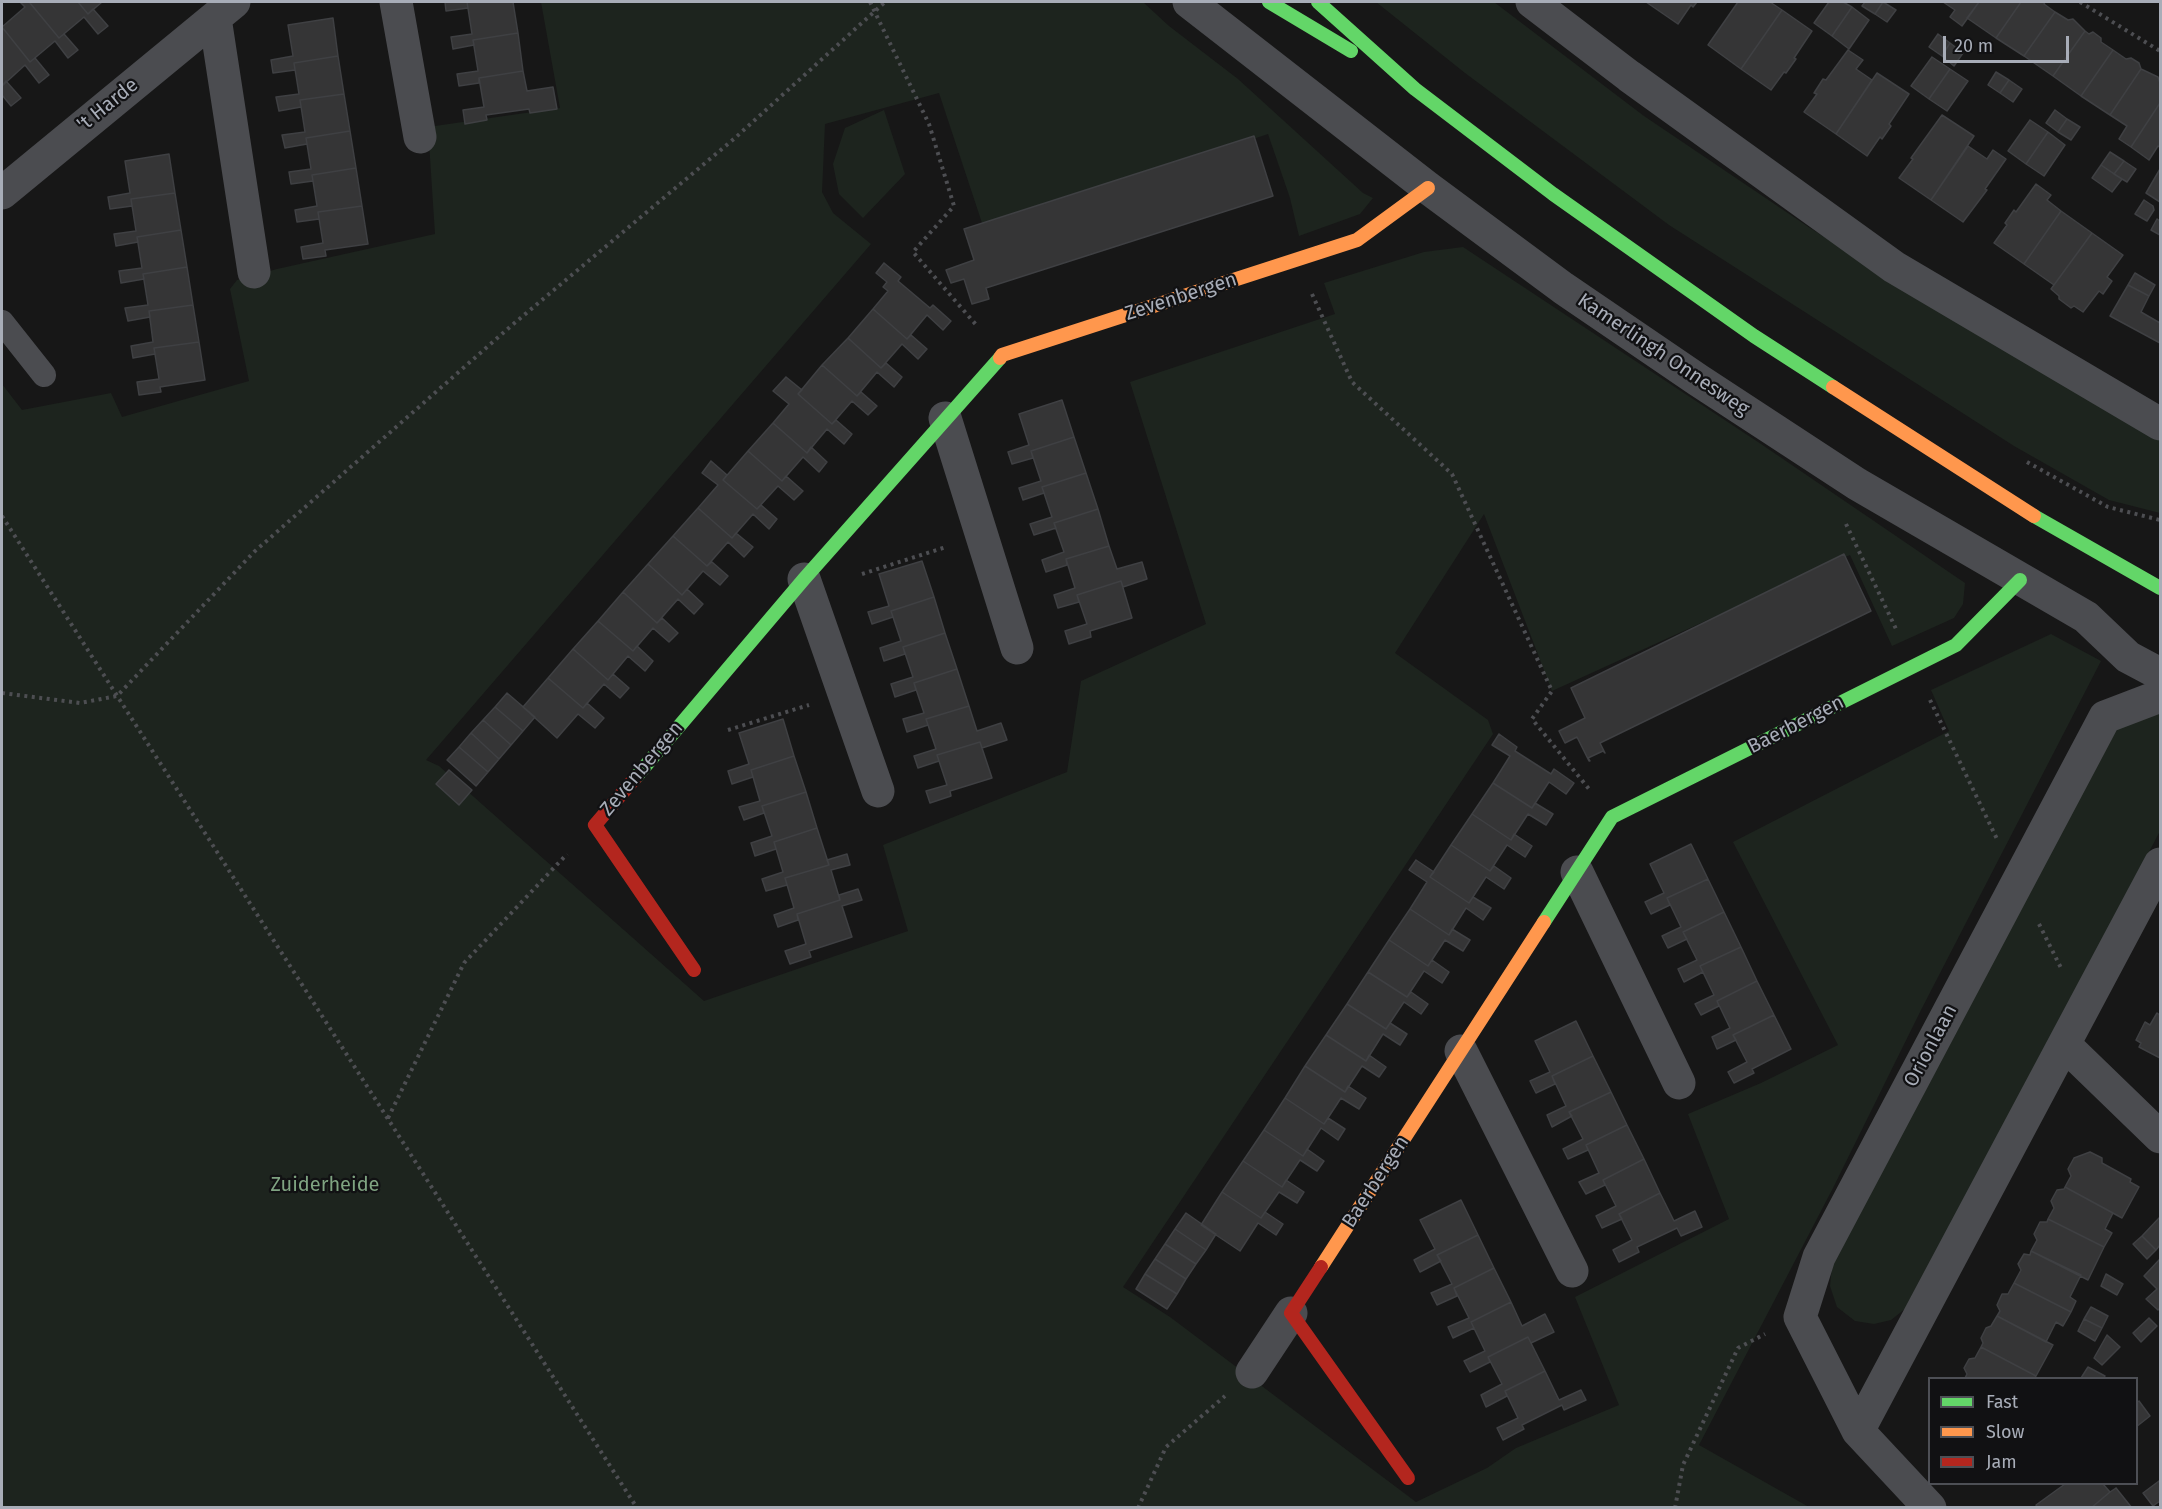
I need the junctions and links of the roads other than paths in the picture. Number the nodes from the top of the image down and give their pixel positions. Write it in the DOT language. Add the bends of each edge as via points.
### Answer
graph roads {
  1 [pos="396,2"];
  2 [pos="1189,2"];
  3 [pos="1269,2"];
  4 [pos="1318,2"];
  5 [pos="1532,2"];
  6 [pos="225,10"];
  7 [pos="1415,89"];
  8 [pos="420,137"];
  9 [pos="1428,188"];
  10 [pos="2,193"];
  11 [pos="254,272"];
  12 [pos="2,322"];
  13 [pos="44,375"];
  14 [pos="945,418"];
  15 [pos="2160,424"];
  16 [pos="2020,580"];
  17 [pos="806,585"];
  18 [pos="2160,588"];
  19 [pos="1017,648"];
  20 [pos="2160,674"];
  21 [pos="2160,696"];
  22 [pos="878,791"];
  23 [pos="2160,864"];
  24 [pos="1577,872"];
  25 [pos="694,970"];
  26 [pos="2065,1045"];
  27 [pos="1461,1051"];
  28 [pos="1679,1083"];
  29 [pos="2160,1137"];
  30 [pos="1572,1271"];
  31 [pos="1291,1313"];
  32 [pos="1252,1372"];
  33 [pos="1858,1431"];
  34 [pos="1408,1478"];
  35 [pos="1924,1505"];
  1 -- 8 [label="street"];
  2 -- 9 [label="street, Kamerlingh Onnesweg"];
  3 -- 7 [label="street"];
  4 -- 7 [label="street"];
  5 -- 15 [label="street" via="1894,267"];
  6 -- 10 [label="street, 't Harde"];
  6 -- 11 [label="street, 't Harde"];
  7 -- 18 [label="street" via="1553,195 1754,336 2044,522"];
  9 -- 14 [label="street, Zevenbergen" via="1357,240 1002,355"];
  9 -- 16 [label="street, Kamerlingh Onnesweg" via="1563,288 1698,380 1857,484"];
  12 -- 13 [label="lane"];
  14 -- 17 [label="street, Zevenbergen"];
  14 -- 19 [label="street"];
  16 -- 20 [label="street, Kamerlingh Onnesweg" via="2086,617 2128,657"];
  16 -- 24 [label="street, Baerbergen" via="1956,645 1612,817"];
  17 -- 22 [label="street"];
  17 -- 25 [label="street, Zevenbergen" via="595,825"];
  21 -- 33 [label="street, Orionlaan" via="2106,717 1819,1257 1800,1317"];
  23 -- 26 [label="street"];
  24 -- 27 [label="street, Baerbergen"];
  24 -- 28 [label="street"];
  26 -- 29 [label="street"];
  26 -- 33 [label="street"];
  27 -- 30 [label="street"];
  27 -- 31 [label="street, Baerbergen"];
  31 -- 32 [label="street, Baerbergen"];
  31 -- 34 [label="street"];
  33 -- 35 [label="street"];
}
